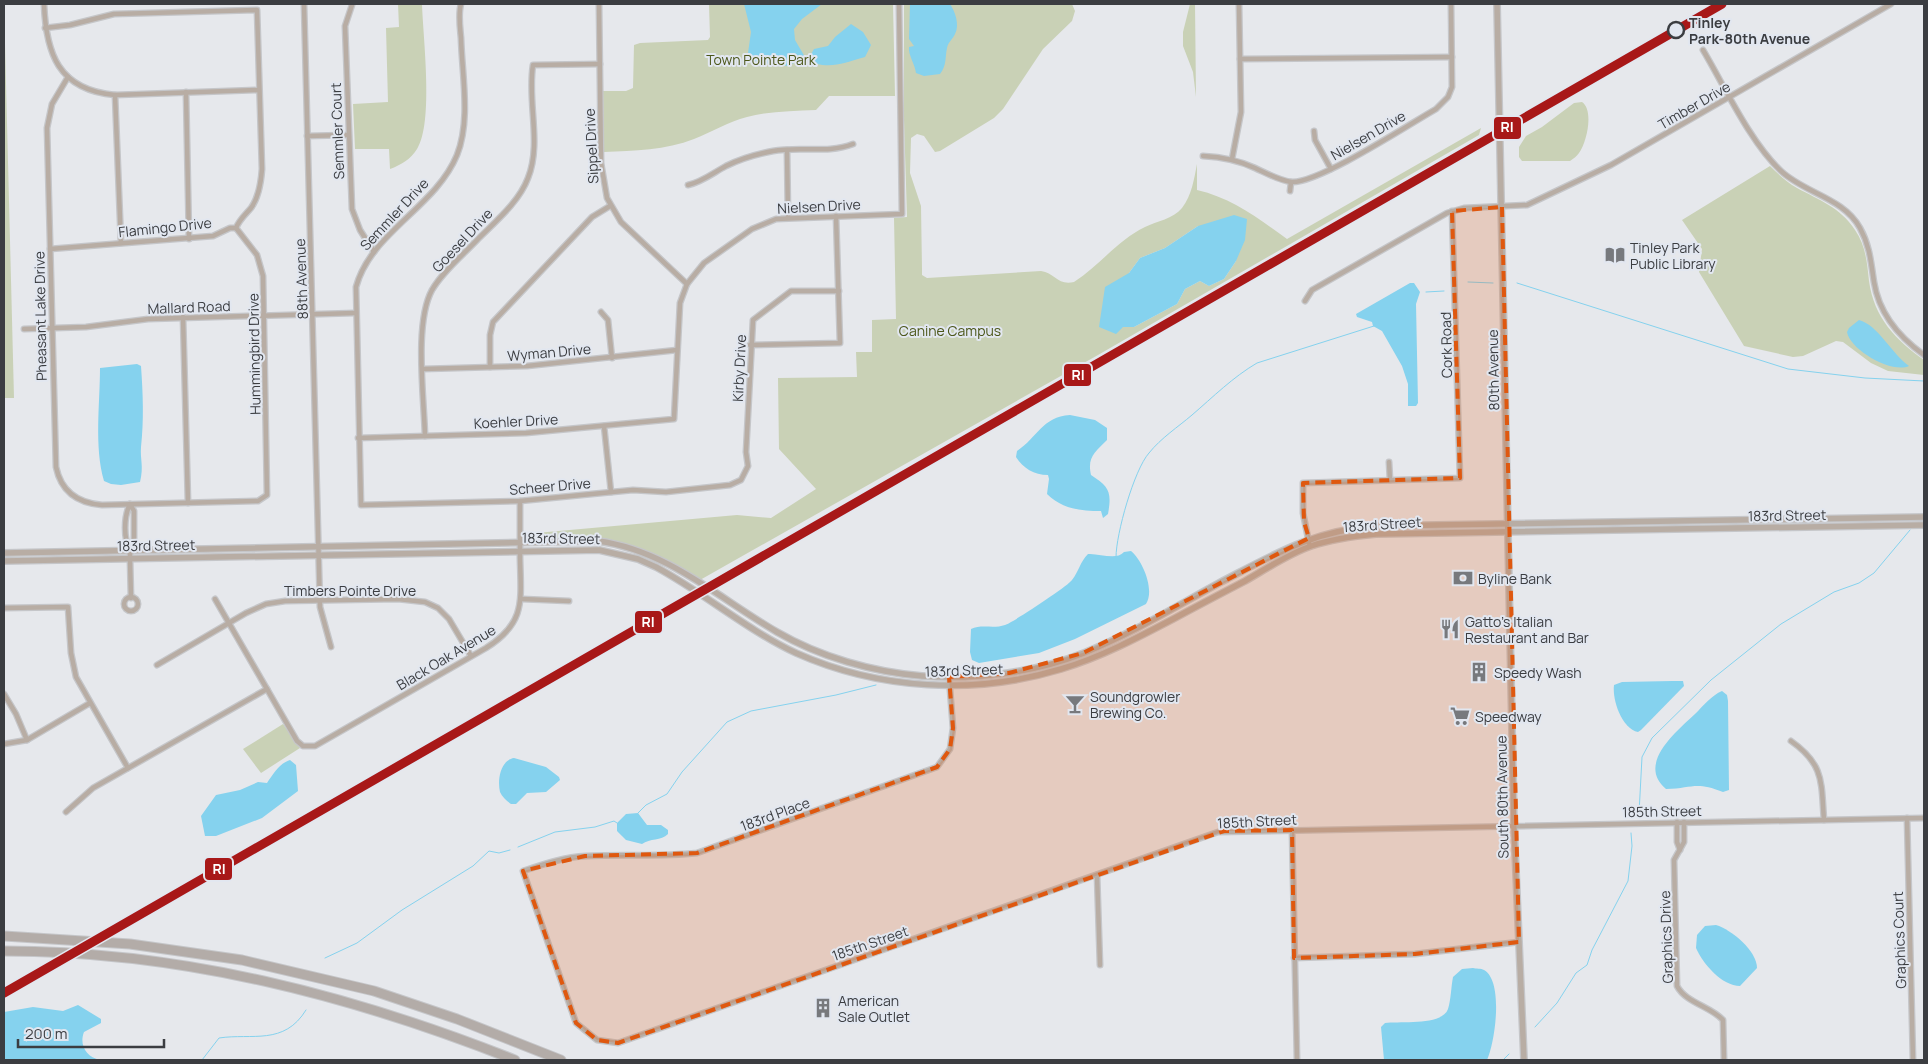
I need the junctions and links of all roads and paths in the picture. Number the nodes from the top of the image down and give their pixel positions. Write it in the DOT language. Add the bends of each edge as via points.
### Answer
graph roads {
  1 [pos="44,4"];
  2 [pos="304,4"];
  3 [pos="461,4"];
  4 [pos="599,4"];
  5 [pos="899,4"];
  6 [pos="1239,4"];
  7 [pos="1451,4"];
  8 [pos="1497,4"];
  9 [pos="1892,4"];
  10 [pos="352,5"];
  11 [pos="45,28"];
  12 [pos="1703,50"];
  13 [pos="1452,57"];
  14 [pos="1240,59"];
  15 [pos="600,64"];
  16 [pos="68,77"];
  17 [pos="259,90"];
  18 [pos="186,92"];
  19 [pos="115,95"];
  20 [pos="1731,97"];
  21 [pos="1314,131"];
  22 [pos="348,135"];
  23 [pos="307,136"];
  24 [pos="853,144"];
  25 [pos="787,150"];
  26 [pos="1203,156"];
  27 [pos="1232,159"];
  28 [pos="1331,169"];
  29 [pos="1291,182"];
  30 [pos="688,185"];
  31 [pos="1290,191"];
  32 [pos="610,206"];
  33 [pos="1502,207"];
  34 [pos="1452,210"];
  35 [pos="836,216"];
  36 [pos="788,217"];
  37 [pos="236,228"];
  38 [pos="189,238"];
  39 [pos="121,243"];
  40 [pos="50,249"];
  41 [pos="374,252"];
  42 [pos="687,284"];
  43 [pos="839,291"];
  44 [pos="1305,301"];
  45 [pos="601,312"];
  46 [pos="355,313"];
  47 [pos="313,314"];
  48 [pos="265,315"];
  49 [pos="183,317"];
  50 [pos="51,328"];
  51 [pos="24,329"];
  52 [pos="750,345"];
  53 [pos="677,350"];
  54 [pos="1924,355"];
  55 [pos="612,358"];
  56 [pos="490,367"];
  57 [pos="423,369"];
  58 [pos="674,418"];
  59 [pos="604,426"];
  60 [pos="425,436"];
  61 [pos="358,438"];
  62 [pos="1389,462"];
  63 [pos="741,480"];
  64 [pos="1390,480"];
  65 [pos="268,488"];
  66 [pos="611,492"];
  67 [pos="520,501"];
  68 [pos="188,503"];
  69 [pos="130,504"];
  70 [pos="361,504"];
  71 [pos="1924,517"];
  72 [pos="1509,524"];
  73 [pos="1924,525"];
  74 [pos="1509,532"];
  75 [pos="1308,539"];
  76 [pos="520,541"];
  77 [pos="318,545"];
  78 [pos="1310,547"];
  79 [pos="130,550"];
  80 [pos="521,550"];
  81 [pos="4,553"];
  82 [pos="318,554"];
  83 [pos="130,559"];
  84 [pos="4,561"];
  85 [pos="131,598"];
  86 [pos="215,599"];
  87 [pos="522,599"];
  88 [pos="320,600"];
  89 [pos="570,601"];
  90 [pos="4,608"];
  91 [pos="229,622"];
  92 [pos="331,646"];
  93 [pos="471,656"];
  94 [pos="157,665"];
  95 [pos="949,677"];
  96 [pos="949,686"];
  97 [pos="266,688"];
  98 [pos="4,694"];
  99 [pos="90,703"];
  100 [pos="27,740"];
  101 [pos="1791,741"];
  102 [pos="4,744"];
  103 [pos="128,768"];
  104 [pos="66,812"];
  105 [pos="1906,818"];
  106 [pos="1924,818"];
  107 [pos="1824,820"];
  108 [pos="1677,822"];
  109 [pos="1684,822"];
  110 [pos="1514,825"];
  111 [pos="1292,830"];
  112 [pos="1680,850"];
  113 [pos="1097,875"];
  114 [pos="4,936"];
  115 [pos="1519,942"];
  116 [pos="4,951"];
  117 [pos="1294,958"];
  118 [pos="1100,965"];
  119 [pos="597,1040"];
  120 [pos="515,1060"];
  121 [pos="561,1060"];
  122 [pos="1297,1060"];
  123 [pos="1524,1060"];
  124 [pos="1724,1060"];
  125 [pos="1913,1060"];
  1 -- 11 [label="street"];
  2 -- 23 [label="street, 88th Avenue"];
  3 -- 41 [label="street, Semmler Drive" via="464,115 459,149 444,177"];
  4 -- 15 [label="street, Sippel Drive"];
  5 -- 35 [label="street, Nielsen Drive" via="902,214"];
  6 -- 14 [label="street"];
  7 -- 13 [label="street, Nielsen Drive"];
  8 -- 33 [label="street"];
  9 -- 20 [label="street, Timber Drive"];
  10 -- 22 [label="street, Semmler Court" via="345,26"];
  11 -- 16 [label="street" via="51,52"];
  11 -- 17 [label="street" via="70,26 114,14 257,10"];
  12 -- 20 [label="street"];
  13 -- 14 [label="street"];
  13 -- 28 [label="street, Nielsen Drive" via="1452,87 1441,105"];
  14 -- 27 [label="street" via="1241,112"];
  15 -- 32 [label="street, Sippel Drive" via="601,163"];
  15 -- 57 [label="street, Goesel Drive" via="533,65 534,150 529,176 516,199 433,289 423,319"];
  16 -- 19 [label="street" via="95,92"];
  16 -- 40 [label="street, Pheasant Lake Drive" via="54,98 48,120"];
  17 -- 18 [label="street"];
  17 -- 37 [label="street" via="261,185 252,206"];
  18 -- 19 [label="street"];
  18 -- 38 [label="street"];
  19 -- 39 [label="street"];
  20 -- 33 [label="street, Timber Drive" via="1611,165 1528,205"];
  20 -- 54 [label="street" via="1767,157 1782,173 1825,197 1859,225 1869,246 1874,284 1888,321 1901,337"];
  21 -- 28 [label="street" via="1315,140"];
  22 -- 23 [label="street"];
  22 -- 41 [label="street, Semmler Court" via="352,209"];
  23 -- 47 [label="street, 88th Avenue"];
  24 -- 25 [label="street" via="838,149"];
  25 -- 30 [label="street" via="775,150 741,160 699,183"];
  25 -- 36 [label="street"];
  26 -- 27 [label="street"];
  27 -- 29 [label="street"];
  28 -- 29 [label="street, Nielsen Drive" via="1312,178"];
  29 -- 31 [label="street"];
  32 -- 42 [label="street, Sippel Drive" via="625,227"];
  32 -- 56 [label="street" via="592,217 493,322"];
  33 -- 34 [label="street, Timber Drive"];
  33 -- 72 [label="street, 80th Avenue"];
  34 -- 44 [label="street" via="1312,290"];
  34 -- 64 [label="street, Cork Road" via="1460,478"];
  35 -- 36 [label="street, Nielsen Drive"];
  35 -- 43 [label="street"];
  36 -- 42 [label="street, Nielsen Drive" via="770,220 752,229 704,263"];
  37 -- 38 [label="street, Flamingo Drive" via="213,236"];
  37 -- 48 [label="street, Hummingbird Drive" via="260,262"];
  38 -- 39 [label="street, Flamingo Drive"];
  39 -- 40 [label="street, Flamingo Drive"];
  40 -- 50 [label="street, Pheasant Lake Drive"];
  41 -- 46 [label="street, Semmler Drive" via="360,275"];
  42 -- 53 [label="street, Nielsen Drive" via="679,308"];
  43 -- 52 [label="street, Kirby Drive" via="791,291 753,320"];
  43 -- 52 [label="street" via="840,343"];
  45 -- 55 [label="street" via="608,320"];
  46 -- 47 [label="street, Mallard Road"];
  46 -- 61 [label="street, Semmler Drive"];
  47 -- 48 [label="street, Mallard Road"];
  47 -- 77 [label="street, 88th Avenue"];
  48 -- 49 [label="street, Mallard Road"];
  48 -- 65 [label="street, Hummingbird Drive"];
  49 -- 50 [label="street, Mallard Road"];
  49 -- 68 [label="street"];
  50 -- 51 [label="street, Mallard Road"];
  50 -- 69 [label="street, Pheasant Lake Drive" via="58,477 71,495 84,502"];
  52 -- 63 [label="street, Kirby Drive" via="748,466"];
  53 -- 55 [label="street, Wyman Drive"];
  53 -- 58 [label="street, Nielsen Drive"];
  55 -- 56 [label="street, Wyman Drive"];
  56 -- 57 [label="street, Wyman Drive"];
  57 -- 60 [label="street, Goesel Drive"];
  58 -- 59 [label="street, Koehler Drive"];
  59 -- 60 [label="street, Koehler Drive" via="526,433"];
  59 -- 66 [label="street"];
  60 -- 61 [label="street, Koehler Drive"];
  61 -- 70 [label="street, Semmler Drive"];
  62 -- 64 [label="street"];
  63 -- 66 [label="street, Scheer Drive" via="730,485 666,492"];
  64 -- 75 [label="street" via="1303,483 1303,513"];
  65 -- 68 [label="street, Pheasant Lake Drive" via="267,495 258,501"];
  66 -- 67 [label="street, Scheer Drive"];
  67 -- 70 [label="street, Scheer Drive"];
  67 -- 76 [label="street, Black Oak Avenue"];
  68 -- 69 [label="street, Pheasant Lake Drive"];
  69 -- 79 [label="street" via="126,511 126,543"];
  69 -- 79 [label="street" via="134,510 134,543"];
  71 -- 72 [label="street, 183rd Street"];
  72 -- 74 [label="street, 80th Avenue"];
  72 -- 75 [label="street, 183rd Street" via="1376,526 1337,530"];
  73 -- 74 [label="street, 183rd Street"];
  74 -- 78 [label="street, 183rd Street" via="1376,534"];
  74 -- 110 [label="street, South 80th Avenue"];
  75 -- 78 [label="street"];
  75 -- 95 [label="street, 183rd Street" via="1083,653 1009,673"];
  76 -- 77 [label="street, 183rd Street"];
  76 -- 80 [label="street, Black Oak Avenue"];
  76 -- 95 [label="street, 183rd Street" via="585,540 624,546 677,568 779,633 821,653 901,674"];
  77 -- 79 [label="street, 183rd Street"];
  77 -- 82 [label="street, 88th Avenue"];
  78 -- 96 [label="street, 183rd Street" via="1095,657 1024,679"];
  79 -- 81 [label="street, 183rd Street"];
  79 -- 83 [label="street"];
  80 -- 82 [label="street, 183rd Street"];
  80 -- 87 [label="street, Black Oak Avenue"];
  80 -- 96 [label="street, 183rd Street" via="599,550 638,559 677,578 795,652 835,668 880,679"];
  82 -- 83 [label="street, 183rd Street"];
  82 -- 88 [label="street, 88th Avenue"];
  83 -- 84 [label="street, 183rd Street"];
  83 -- 85 [label="street"];
  86 -- 91 [label="street"];
  87 -- 89 [label="street"];
  87 -- 93 [label="street, Black Oak Avenue" via="517,617 506,634"];
  88 -- 91 [label="street, Timbers Pointe Drive" via="275,602 257,607"];
  88 -- 92 [label="street, 88th Avenue"];
  88 -- 93 [label="street, Timbers Pointe Drive" via="412,599 425,602 438,608 449,619"];
  90 -- 99 [label="street" via="68,606 74,669"];
  91 -- 94 [label="street, Timbers Pointe Drive"];
  91 -- 97 [label="street"];
  93 -- 97 [label="street, Black Oak Avenue" via="311,747 297,741"];
  95 -- 96 [label="street, 183rd Place"];
  96 -- 119 [label="street, 183rd Place" via="950,749 937,767 697,853 585,856 523,871 576,1023"];
  97 -- 103 [label="street"];
  98 -- 100 [label="street"];
  99 -- 100 [label="street"];
  99 -- 103 [label="street"];
  100 -- 102 [label="street"];
  101 -- 107 [label="street" via="1802,749 1820,772"];
  103 -- 104 [label="street" via="89,791"];
  105 -- 106 [label="street, 185th Street"];
  105 -- 107 [label="street, 185th Street"];
  105 -- 125 [label="street, Graphics Court"];
  107 -- 109 [label="street, 185th Street"];
  108 -- 109 [label="street, 185th Street"];
  108 -- 110 [label="street, 185th Street"];
  108 -- 112 [label="street, Graphics Drive"];
  109 -- 112 [label="street, Graphics Drive" via="1684,842"];
  110 -- 111 [label="street, 185th Street"];
  110 -- 115 [label="street, South 80th Avenue"];
  111 -- 113 [label="street, 185th Street" via="1218,832"];
  111 -- 117 [label="street"];
  112 -- 124 [label="street, Graphics Drive" via="1674,860 1677,986 1681,993 1723,1020"];
  113 -- 118 [label="street"];
  113 -- 119 [label="street, 185th Street" via="618,1043"];
  114 -- 121 [label="highway" via="130,944 242,960 374,991 458,1019"];
  115 -- 117 [label="street" via="1415,954"];
  115 -- 123 [label="street, South 80th Avenue"];
  116 -- 120 [label="highway" via="110,956 178,964 284,984 379,1010"];
  117 -- 122 [label="street"];
}
